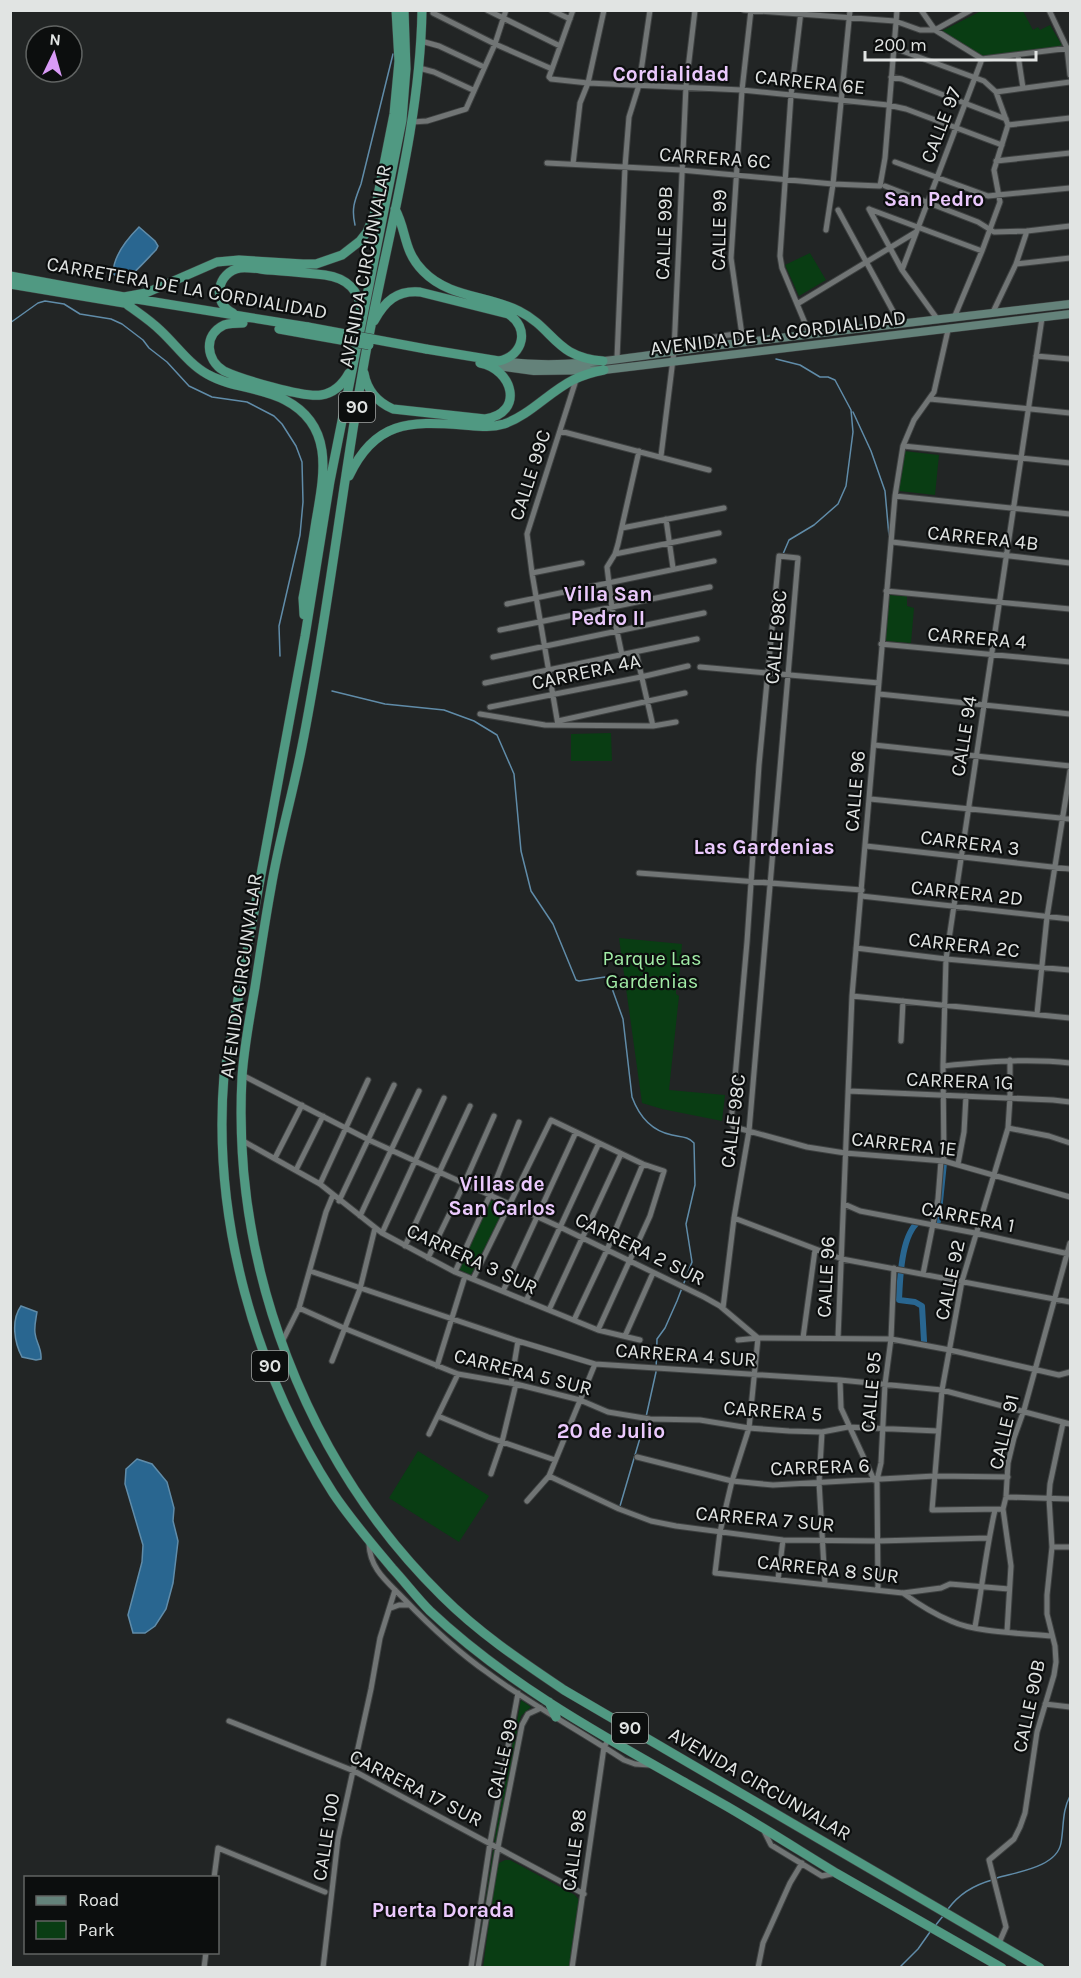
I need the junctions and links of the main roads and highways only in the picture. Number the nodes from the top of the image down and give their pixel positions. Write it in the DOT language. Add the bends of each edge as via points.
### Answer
graph roads {
  1 [pos="396,10"];
  2 [pos="404,10"];
  3 [pos="422,10"];
  4 [pos="395,159"];
  5 [pos="380,184"];
  6 [pos="395,209"];
  7 [pos="383,215"];
  8 [pos="10,276"];
  9 [pos="11,286"];
  10 [pos="124,300"];
  11 [pos="1071,304"];
  12 [pos="1071,314"];
  13 [pos="244,320"];
  14 [pos="366,327"];
  15 [pos="425,352"];
  16 [pos="499,361"];
  17 [pos="354,362"];
  18 [pos="488,365"];
  19 [pos="603,365"];
  20 [pos="363,367"];
  21 [pos="344,486"];
  22 [pos="305,636"];
  23 [pos="363,1503"];
  24 [pos="348,1513"];
  25 [pos="545,1705"];
  26 [pos="556,1717"];
  27 [pos="1002,1968"];
  28 [pos="1040,1968"];
  1 -- 5 [label="highway" via="398,87"];
  2 -- 4 [label="highway, AVENIDA CIRCUNVALAR" via="406,69"];
  3 -- 6 [label="highway, AVENIDA CIRCUNVALAR" via="412,122"];
  4 -- 5 [label="highway"];
  4 -- 7 [label="highway, AVENIDA CIRCUNVALAR"];
  5 -- 7 [label="highway"];
  5 -- 10 [label="highway" via="365,235 357,246 338,257 307,264 223,261"];
  6 -- 14 [label="highway, AVENIDA CIRCUNVALAR"];
  6 -- 19 [label="highway" via="410,254 431,279 449,290 520,311 570,353"];
  7 -- 14 [label="highway, AVENIDA CIRCUNVALAR"];
  8 -- 10 [label="highway, CARRETERA DE LA CORDIALIDAD"];
  9 -- 10 [label="highway, CARRETERA DE LA CORDIALIDAD"];
  10 -- 13 [label="highway, CARRETERA DE LA CORDIALIDAD"];
  10 -- 22 [label="highway" via="203,372 282,398 315,428 322,449 323,478 303,598"];
  11 -- 19 [label="main road, AVENIDA DE LA CORDIALIDAD" via="674,347"];
  12 -- 19 [label="main road, AVENIDA DE LA CORDIALIDAD" via="673,362"];
  13 -- 14 [label="highway" via="227,310 219,290 226,274 246,268 342,280 358,295"];
  13 -- 15 [label="highway, CARRETERA DE LA CORDIALIDAD, bridge"];
  13 -- 17 [label="highway" via="220,328 210,342 212,360 228,373 317,396 341,385"];
  14 -- 16 [label="highway" via="394,296 411,291 429,293 514,318 521,331 520,345 513,355"];
  14 -- 17 [label="highway, AVENIDA CIRCUNVALAR / 90"];
  14 -- 20 [label="highway, AVENIDA CIRCUNVALAR / 90"];
  15 -- 16 [label="highway, CARRETERA DE LA CORDIALIDAD"];
  15 -- 18 [label="highway, CARRETERA DE LA CORDIALIDAD"];
  16 -- 19 [label="main road, AVENIDA DE LA CORDIALIDAD"];
  17 -- 22 [label="highway, AVENIDA CIRCUNVALAR / 90"];
  18 -- 19 [label="main road, AVENIDA DE LA CORDIALIDAD" via="534,371"];
  18 -- 20 [label="highway" via="506,380 510,397 501,414 481,419 389,407 370,390"];
  19 -- 21 [label="highway" via="501,425 426,423 393,429 364,450"];
  20 -- 21 [label="highway, AVENIDA CIRCUNVALAR / 90"];
  21 -- 23 [label="highway, AVENIDA CIRCUNVALAR / 90" via="302,749 271,885 242,1075 243,1141 253,1238 281,1343 325,1440"];
  22 -- 24 [label="highway, AVENIDA CIRCUNVALAR / 90" via="224,1075 221,1143 232,1240 255,1328 303,1442"];
  23 -- 24 [label="highway"];
  23 -- 28 [label="highway, AVENIDA CIRCUNVALAR / 90" via="413,1566 507,1653"];
  24 -- 25 [label="highway, AVENIDA CIRCUNVALAR / 90" via="429,1610"];
  25 -- 26 [label="highway"];
  25 -- 27 [label="highway, AVENIDA CIRCUNVALAR / 90"];
}
